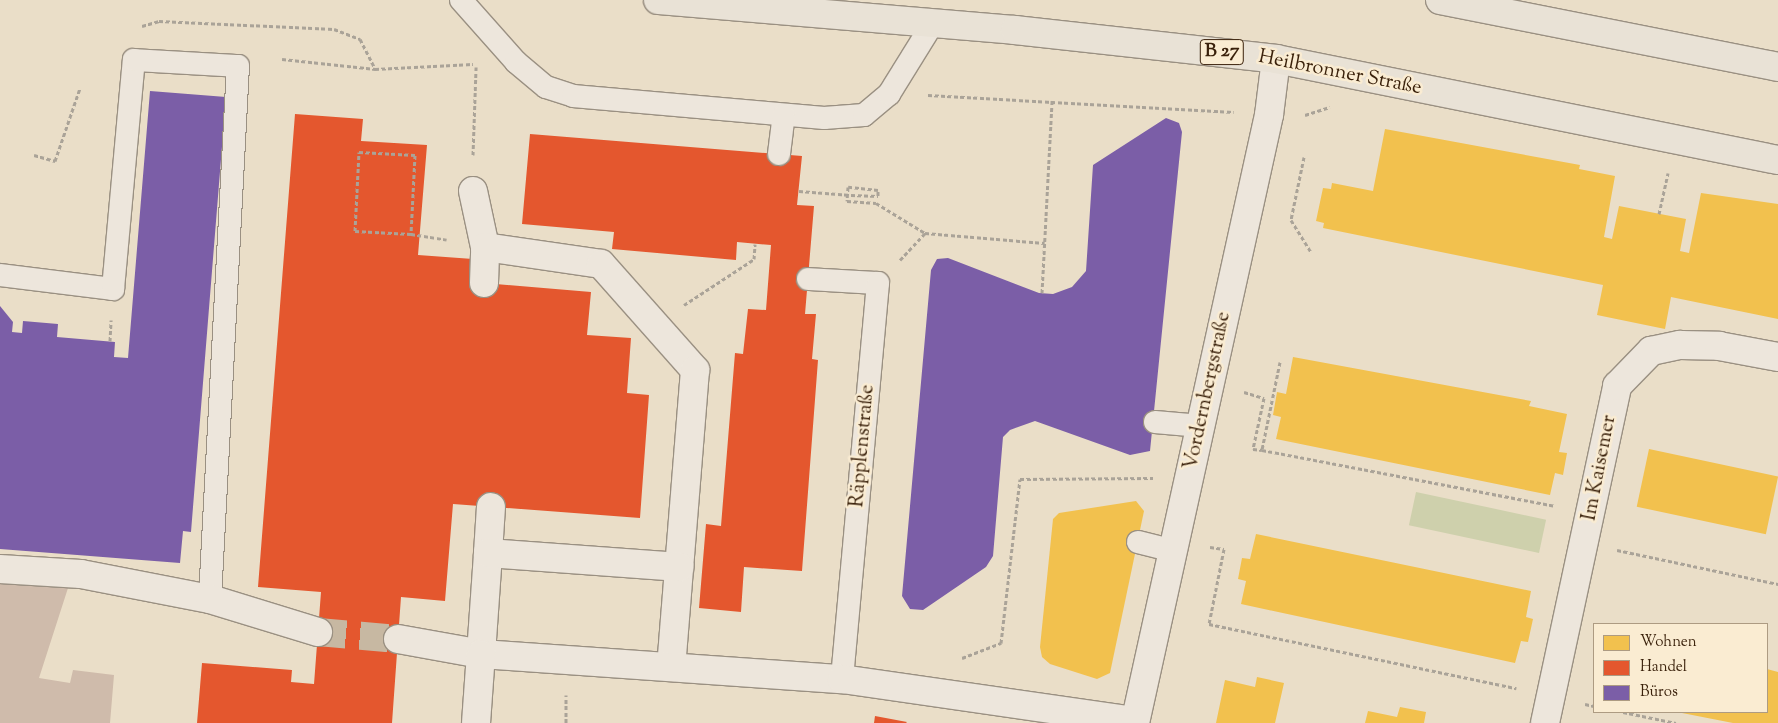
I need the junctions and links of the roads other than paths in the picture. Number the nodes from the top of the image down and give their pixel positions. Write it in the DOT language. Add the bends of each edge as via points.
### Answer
graph roads {
  1 [pos="461,0"];
  2 [pos="658,0"];
  3 [pos="1440,0"];
  4 [pos="933,23"];
  5 [pos="1276,59"];
  6 [pos="1778,67"];
  7 [pos="784,115"];
  8 [pos="779,154"];
  9 [pos="1778,160"];
  10 [pos="473,191"];
  11 [pos="484,247"];
  12 [pos="0,275"];
  13 [pos="808,279"];
  14 [pos="484,283"];
  15 [pos="1778,357"];
  16 [pos="1155,422"];
  17 [pos="1201,426"];
  18 [pos="492,507"];
  19 [pos="1138,542"];
  20 [pos="1173,550"];
  21 [pos="488,553"];
  22 [pos="679,567"];
  23 [pos="0,569"];
  24 [pos="210,600"];
  25 [pos="318,632"];
  26 [pos="398,639"];
  27 [pos="481,654"];
  28 [pos="671,667"];
  29 [pos="842,678"];
  30 [pos="1135,722"];
  31 [pos="476,723"];
  32 [pos="1545,723"];
  1 -- 7 [label="lane" via="516,62 546,87 573,96"];
  2 -- 4 [label="main road, Heilbronner Straße / B 27"];
  3 -- 6 [label="main road"];
  4 -- 5 [label="main road, Heilbronner Straße / B 27"];
  4 -- 7 [label="lane" via="889,94 864,115 824,118"];
  5 -- 9 [label="main road, Heilbronner Straße / B 27"];
  5 -- 17 [label="street, Vordernbergstraße" via="1269,114"];
  7 -- 8 [label="lane"];
  10 -- 11 [label="street"];
  11 -- 14 [label="street"];
  11 -- 22 [label="street" via="601,264 652,326 695,370"];
  12 -- 24 [label="lane" via="113,290 134,60 238,66"];
  13 -- 29 [label="lane, Räpplenstraße" via="878,283"];
  15 -- 32 [label="street, Im Kaisemer" via="1719,346 1680,345 1651,351 1616,386"];
  16 -- 17 [label="lane"];
  17 -- 20 [label="street, Vordernbergstraße"];
  18 -- 21 [label="street"];
  19 -- 20 [label="lane"];
  20 -- 30 [label="street, Vordernbergstraße"];
  21 -- 22 [label="street"];
  21 -- 27 [label="street"];
  22 -- 28 [label="street"];
  23 -- 24 [label="street" via="81,574"];
  24 -- 25 [label="street"];
  26 -- 27 [label="street"];
  27 -- 28 [label="street"];
  27 -- 31 [label="street"];
  28 -- 29 [label="street"];
  29 -- 30 [label="street"];
}
